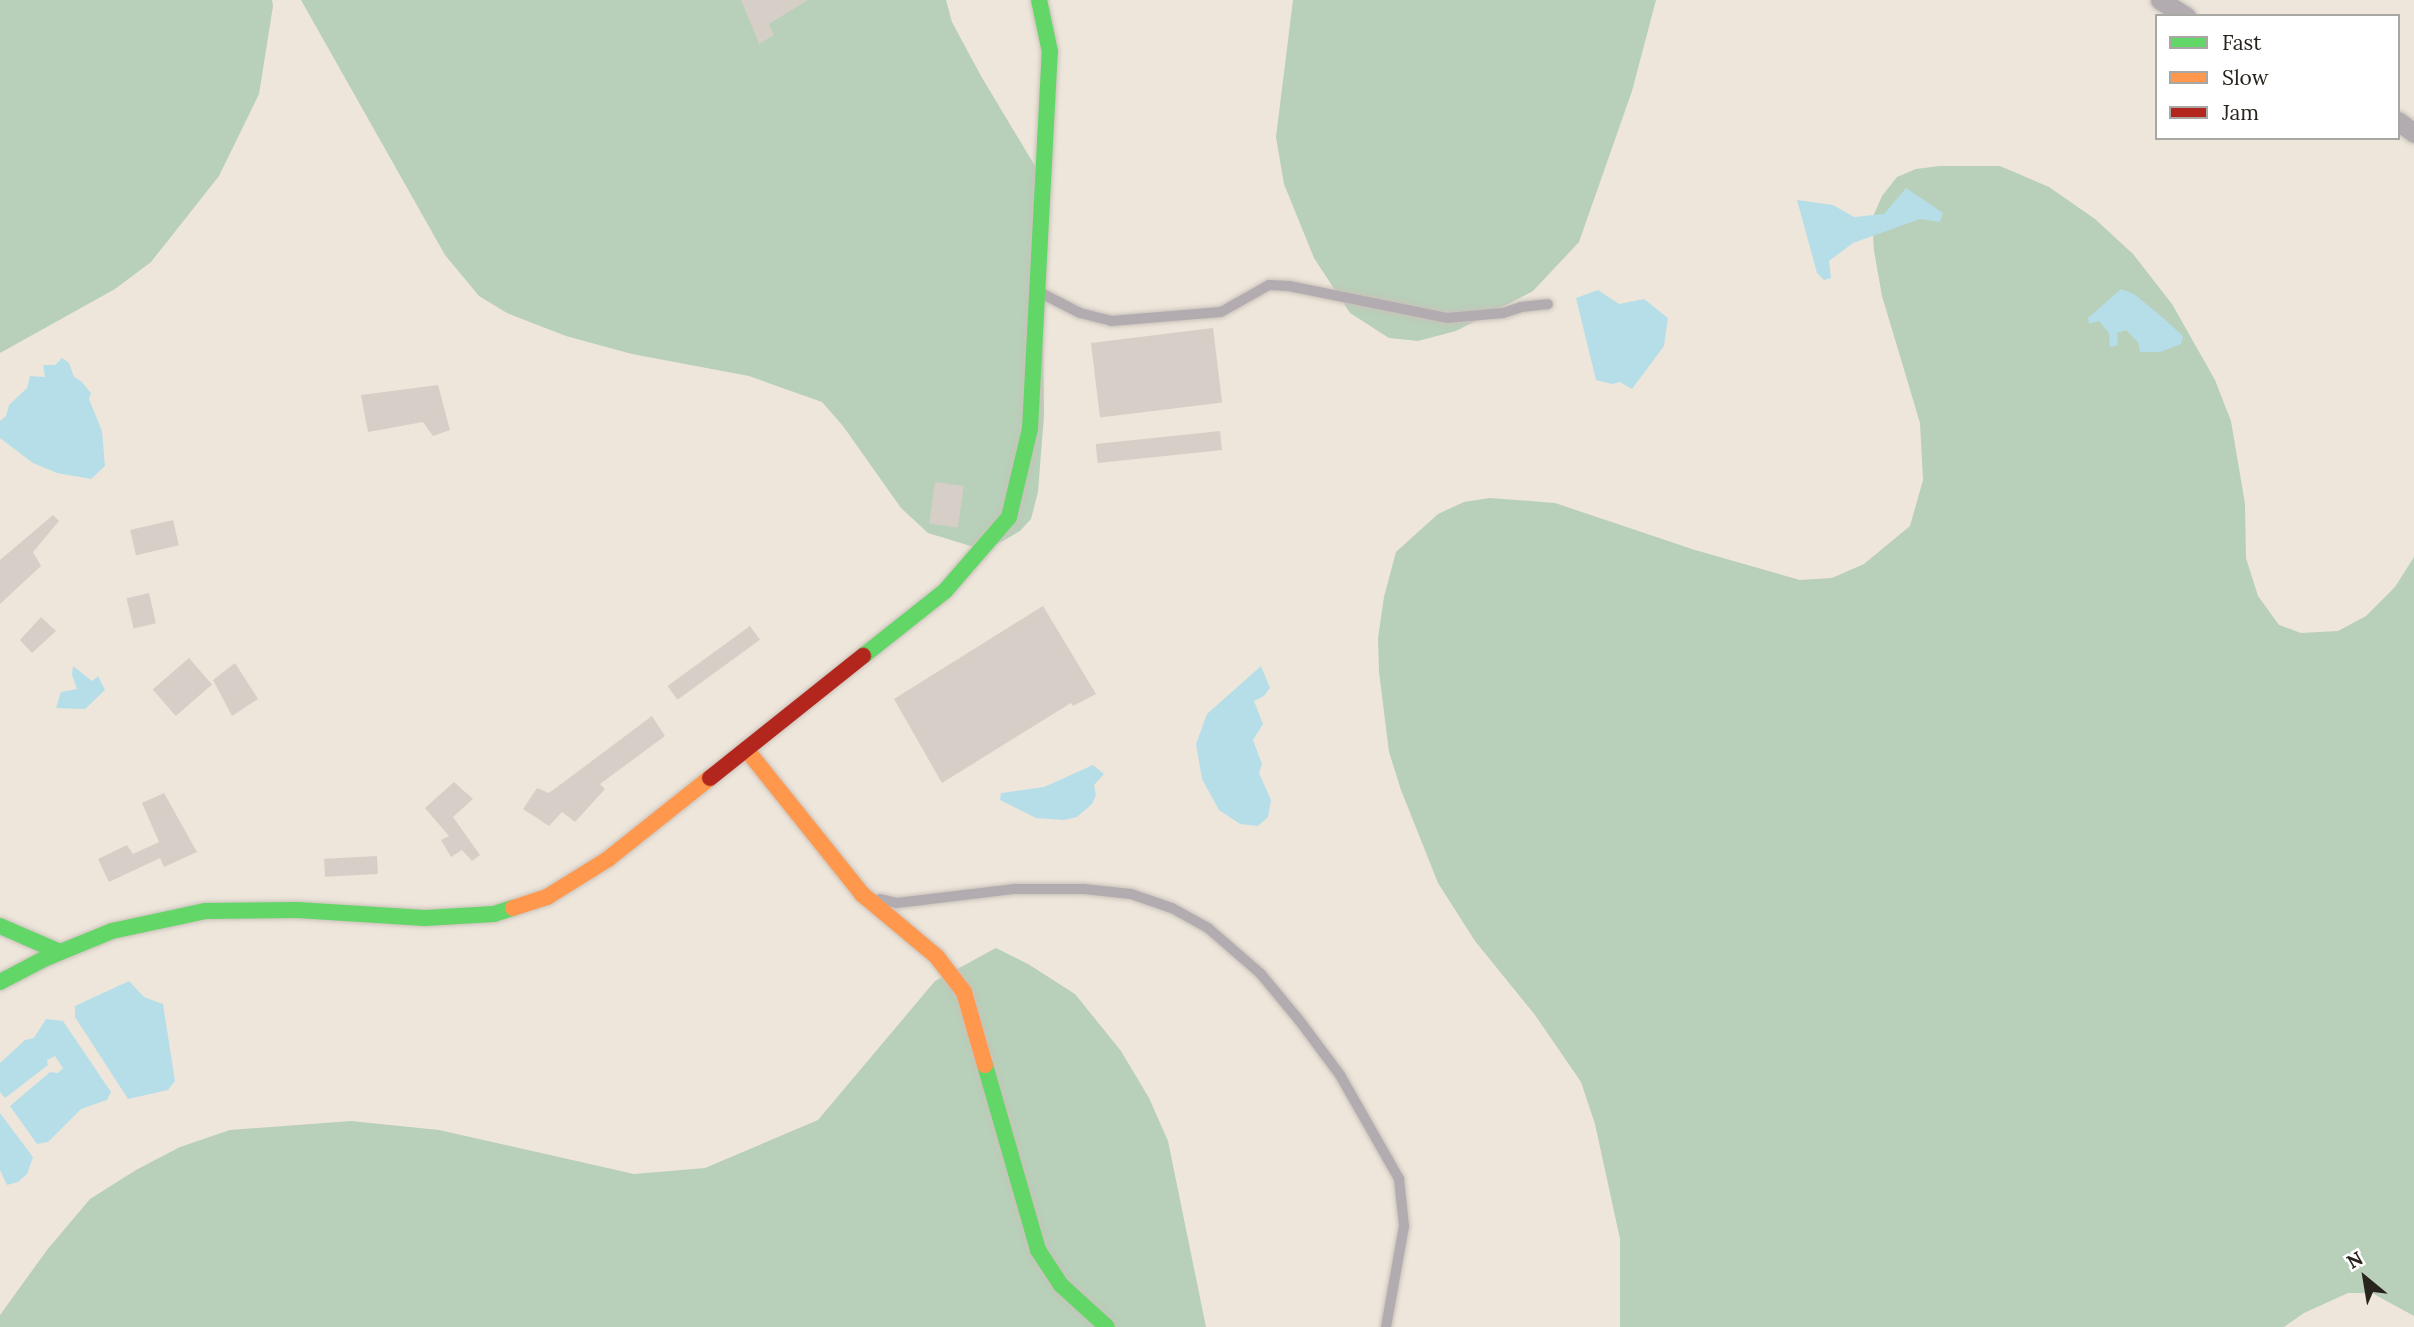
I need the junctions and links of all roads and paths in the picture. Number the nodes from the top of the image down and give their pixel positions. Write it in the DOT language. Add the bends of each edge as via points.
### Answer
graph roads {
  1 [pos="1039,0"];
  2 [pos="2160,0"];
  3 [pos="2183,14"];
  4 [pos="1038,292"];
  5 [pos="1548,304"];
  6 [pos="746,749"];
  7 [pos="862,894"];
  8 [pos="0,926"];
  9 [pos="60,952"];
  10 [pos="0,982"];
  11 [pos="1107,1327"];
  12 [pos="1386,1327"];
  1 -- 4 [label="street" via="1050,52"];
  2 -- 3 [label="street"];
  4 -- 5 [label="lane" via="1060,305 1111,321 1221,312 1269,285 1447,318"];
  4 -- 6 [label="street" via="1030,429 1009,517 945,591"];
  6 -- 7 [label="street"];
  6 -- 9 [label="street" via="608,859 547,897 494,914 425,918 297,910 205,911 112,931"];
  7 -- 11 [label="street" via="936,957 964,992 1038,1250 1061,1285"];
  7 -- 12 [label="lane" via="897,903 1015,889 1084,889 1131,894 1172,908 1208,928 1260,973 1299,1020 1340,1076 1399,1179 1404,1226"];
  8 -- 9 [label="street"];
  9 -- 10 [label="street"];
}
